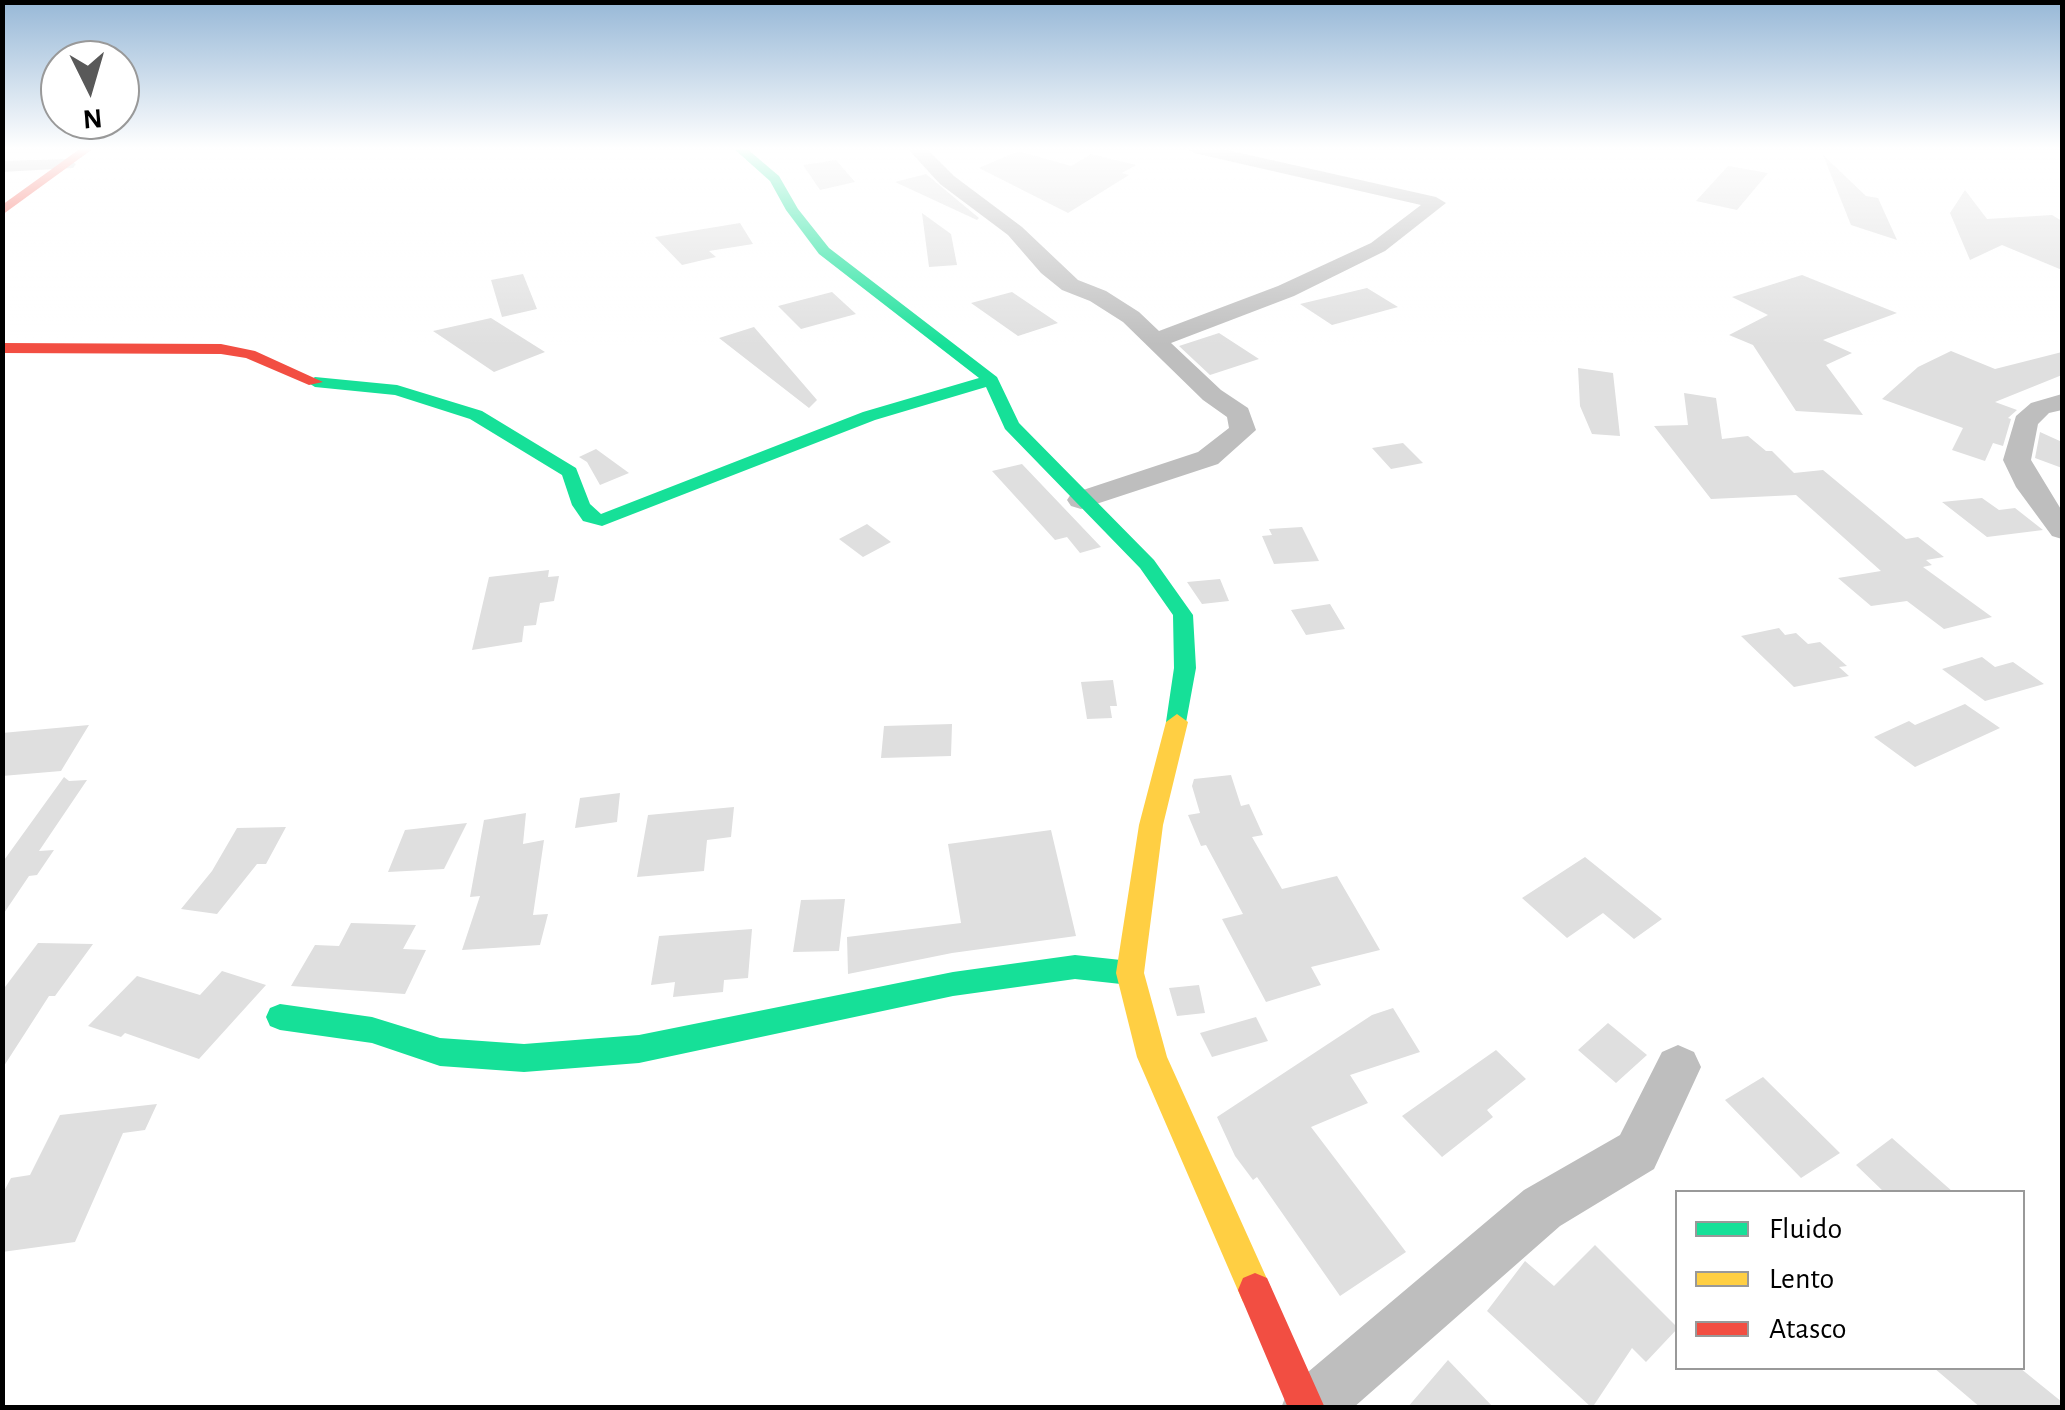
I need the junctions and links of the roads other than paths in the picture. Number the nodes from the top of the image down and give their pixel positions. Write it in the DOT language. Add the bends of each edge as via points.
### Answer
graph roads {
  1 [pos="795,214"];
  2 [pos="992,214"];
  3 [pos="1422,214"];
  4 [pos="1158,340"];
  5 [pos="2,348"];
  6 [pos="991,380"];
  7 [pos="2062,402"];
  8 [pos="1082,500"];
  9 [pos="2062,530"];
  10 [pos="1130,973"];
  11 [pos="280,1016"];
  12 [pos="1678,1067"];
  13 [pos="1308,1408"];
  1 -- 6 [label="street" via="824,252"];
  2 -- 4 [label="street" via="1070,285 1098,296"];
  3 -- 4 [label="street" via="1378,247"];
  4 -- 8 [label="street" via="1212,396 1240,414 1244,430 1208,458"];
  5 -- 6 [label="street" via="221,350 250,354 324,384 428,397 476,415 570,472 581,505 590,518 602,520 869,416"];
  6 -- 8 [label="street" via="1011,425"];
  7 -- 9 [label="street" via="2040,408 2025,422 2017,460"];
  8 -- 10 [label="street" via="1147,564 1183,616 1181,708 1151,825"];
  10 -- 11 [label="street" via="1076,967 639,1049 524,1058 440,1052 372,1030"];
  10 -- 13 [label="street" via="1152,1056"];
  12 -- 13 [label="street" via="1637,1152 1542,1208"];
}
